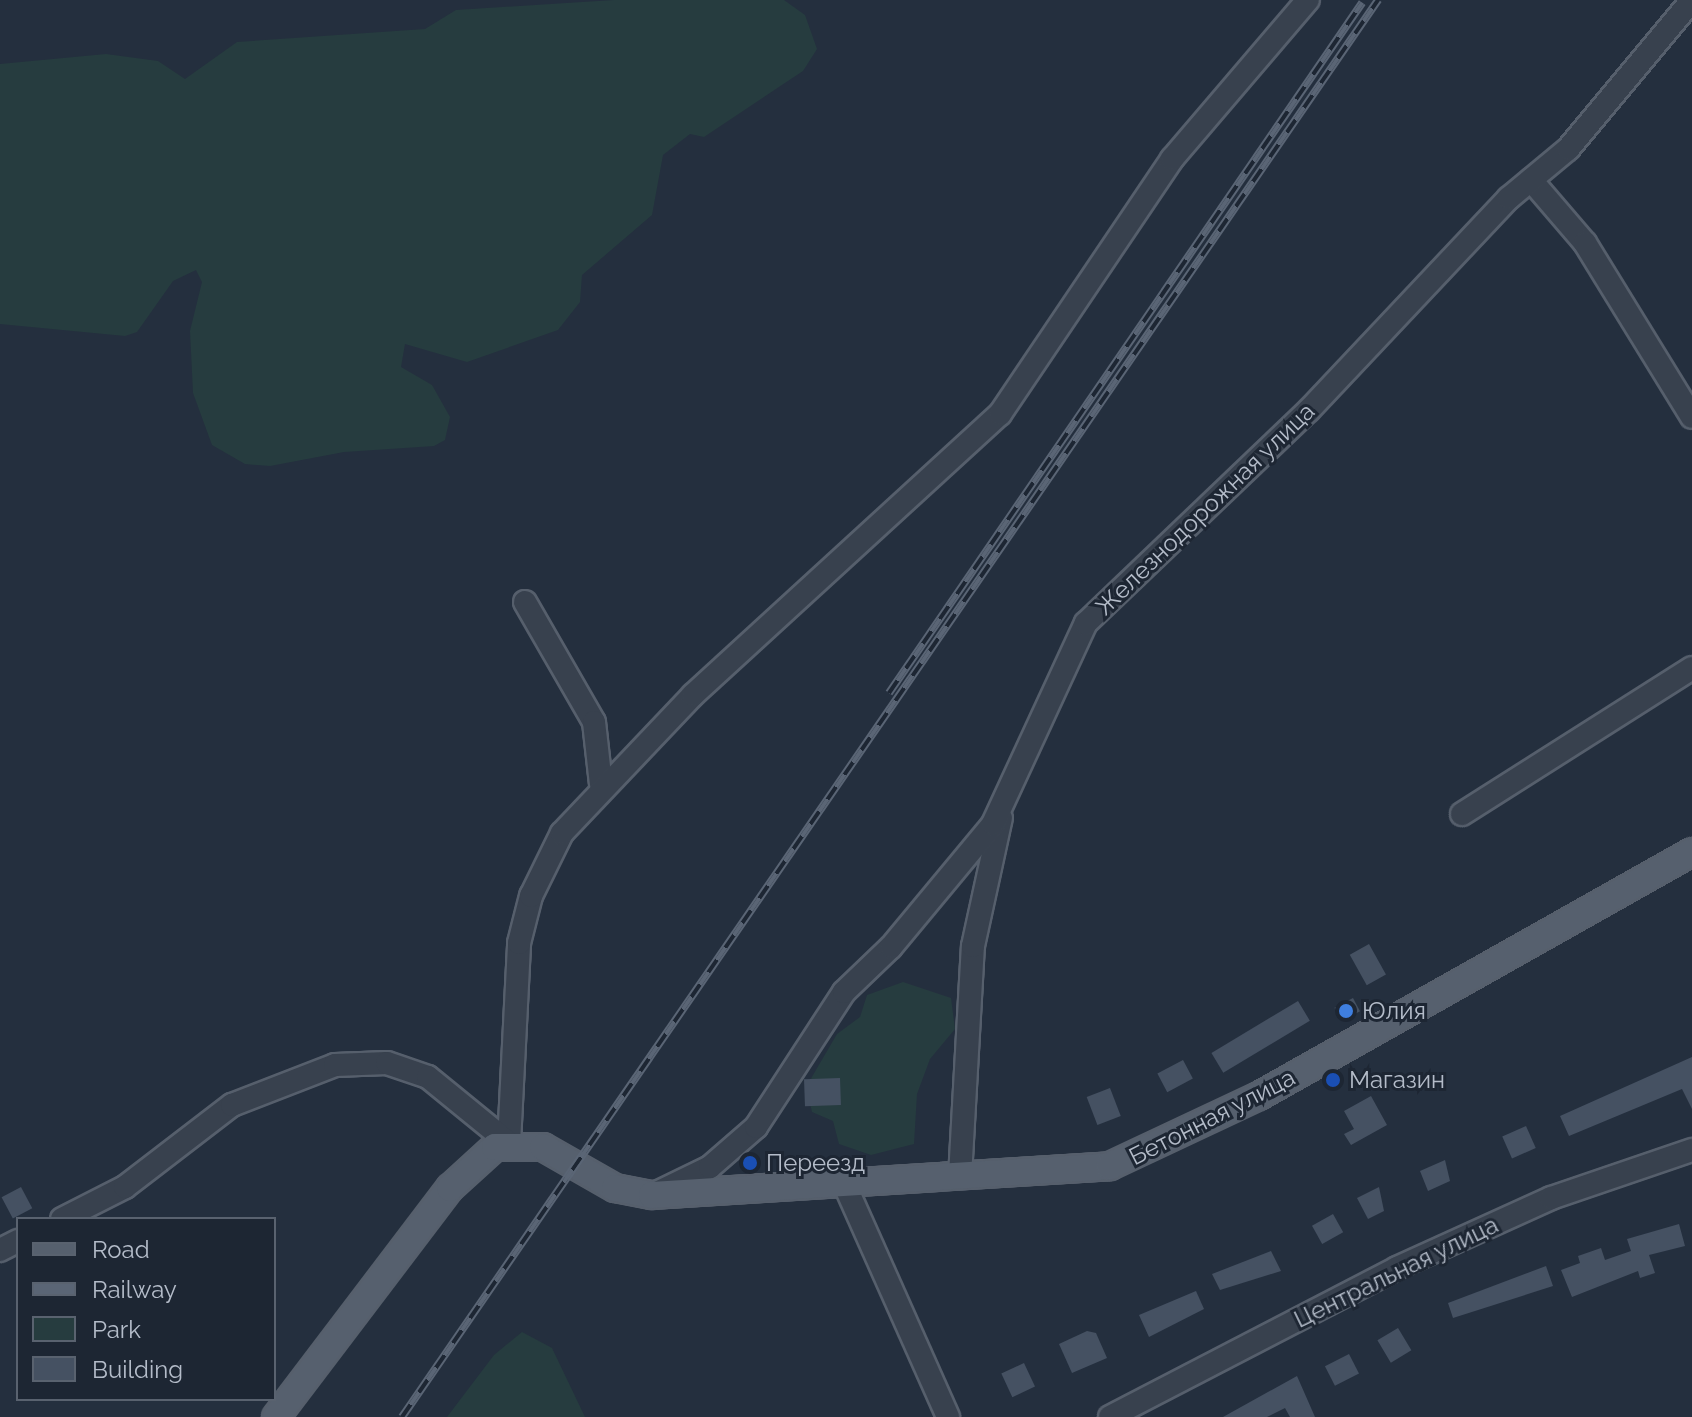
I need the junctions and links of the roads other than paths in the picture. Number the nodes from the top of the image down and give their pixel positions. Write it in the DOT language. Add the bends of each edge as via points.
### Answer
graph roads {
  1 [pos="1308,0"];
  2 [pos="1692,0"];
  3 [pos="1531,180"];
  4 [pos="1692,417"];
  5 [pos="525,602"];
  6 [pos="1692,668"];
  7 [pos="601,784"];
  8 [pos="1006,796"];
  9 [pos="1462,814"];
  10 [pos="1692,852"];
  11 [pos="509,1143"];
  12 [pos="1692,1150"];
  13 [pos="960,1177"];
  14 [pos="844,1183"];
  15 [pos="640,1193"];
  16 [pos="66,1217"];
  17 [pos="276,1417"];
  18 [pos="948,1417"];
  19 [pos="1110,1417"];
  1 -- 7 [label="street" via="1172,159 1000,414"];
  2 -- 3 [label="street, Железнодорожная улица" via="1568,149"];
  3 -- 4 [label="street" via="1585,243"];
  3 -- 8 [label="street, Железнодорожная улица" via="1309,410 1086,623"];
  5 -- 7 [label="street" via="594,722"];
  6 -- 9 [label="street"];
  7 -- 11 [label="street" via="562,833 531,896 512,1023"];
  8 -- 13 [label="street" via="973,946"];
  8 -- 15 [label="street, Железнодорожная улица" via="993,824 891,947 844,992 756,1127 710,1167"];
  10 -- 13 [label="main road, Бетонная улица" via="1147,1154 1086,1170"];
  11 -- 15 [label="main road" via="543,1147"];
  11 -- 16 [label="street" via="428,1077 387,1063 335,1065 232,1105 125,1187"];
  11 -- 17 [label="main road" via="483,1155 450,1188"];
  12 -- 19 [label="street, Центральная улица" via="1551,1198 1411,1262"];
  13 -- 14 [label="main road, Бетонная улица"];
  14 -- 15 [label="main road, Бетонная улица"];
  14 -- 18 [label="street"];
}
